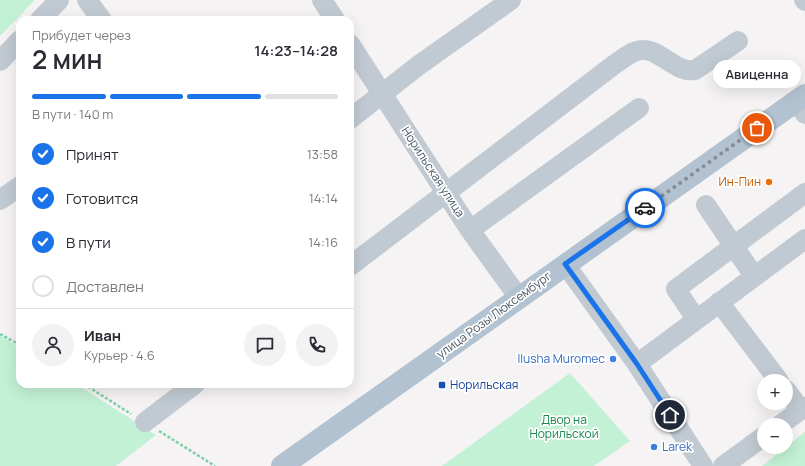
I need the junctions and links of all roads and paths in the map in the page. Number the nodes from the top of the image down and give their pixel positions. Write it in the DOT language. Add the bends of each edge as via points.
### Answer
graph roads {
  1 [pos="59,0"];
  2 [pos="86,0"];
  3 [pos="322,0"];
  4 [pos="511,0"];
  5 [pos="44,16"];
  6 [pos="99,16"];
  7 [pos="332,16"];
  8 [pos="738,41"];
  9 [pos="16,44"];
  10 [pos="354,50"];
  11 [pos="0,61"];
  12 [pos="382,94"];
  13 [pos="802,103"];
  14 [pos="639,108"];
  15 [pos="354,116"];
  16 [pos="16,189"];
  17 [pos="446,193"];
  18 [pos="805,193"];
  19 [pos="0,200"];
  20 [pos="706,206"];
  21 [pos="470,230"];
  22 [pos="734,246"];
  23 [pos="802,248"];
  24 [pos="354,263"];
  25 [pos="565,264"];
  26 [pos="754,276"];
  27 [pos="519,298"];
  28 [pos="719,302"];
  29 [pos="696,319"];
  30 [pos="0,334"];
  31 [pos="16,343"];
  32 [pos="637,364"];
  33 [pos="774,374"];
  34 [pos="190,388"];
  35 [pos="793,397"];
  36 [pos="803,408"];
  37 [pos="789,418"];
  38 [pos="145,422"];
  39 [pos="757,441"];
  40 [pos="282,466"];
  41 [pos="703,466"];
  42 [pos="723,466"];
  1 -- 5 [label="street"];
  2 -- 6 [label="street"];
  3 -- 7 [label="street"];
  4 -- 12 [label="street"];
  8 -- 17 [label="street" via="695,70 689,71 657,53 645,50 634,52"];
  9 -- 11 [label="street"];
  10 -- 12 [label="street, Норильская улица"];
  12 -- 15 [label="street"];
  12 -- 17 [label="street, Норильская улица"];
  13 -- 25 [label="main road, улица Розы Люксембург"];
  14 -- 21 [label="street"];
  16 -- 19 [label="street"];
  17 -- 21 [label="street, Норильская улица"];
  17 -- 24 [label="street"];
  18 -- 22 [label="street"];
  20 -- 22 [label="street"];
  21 -- 27 [label="street, Норильская улица"];
  22 -- 26 [label="street"];
  22 -- 29 [label="street" via="676,289"];
  23 -- 26 [label="street"];
  25 -- 27 [label="main road, улица Розы Люксембург"];
  25 -- 32 [label="street"];
  26 -- 28 [label="street"];
  27 -- 40 [label="main road, улица Розы Люксембург"];
  28 -- 29 [label="street"];
  28 -- 33 [label="street"];
  29 -- 32 [label="street"];
  30 -- 31 [label="path"];
  32 -- 41 [label="street"];
  34 -- 38 [label="street"];
  35 -- 36 [label="street"];
  36 -- 37 [label="street"];
  39 -- 42 [label="street"];
}
